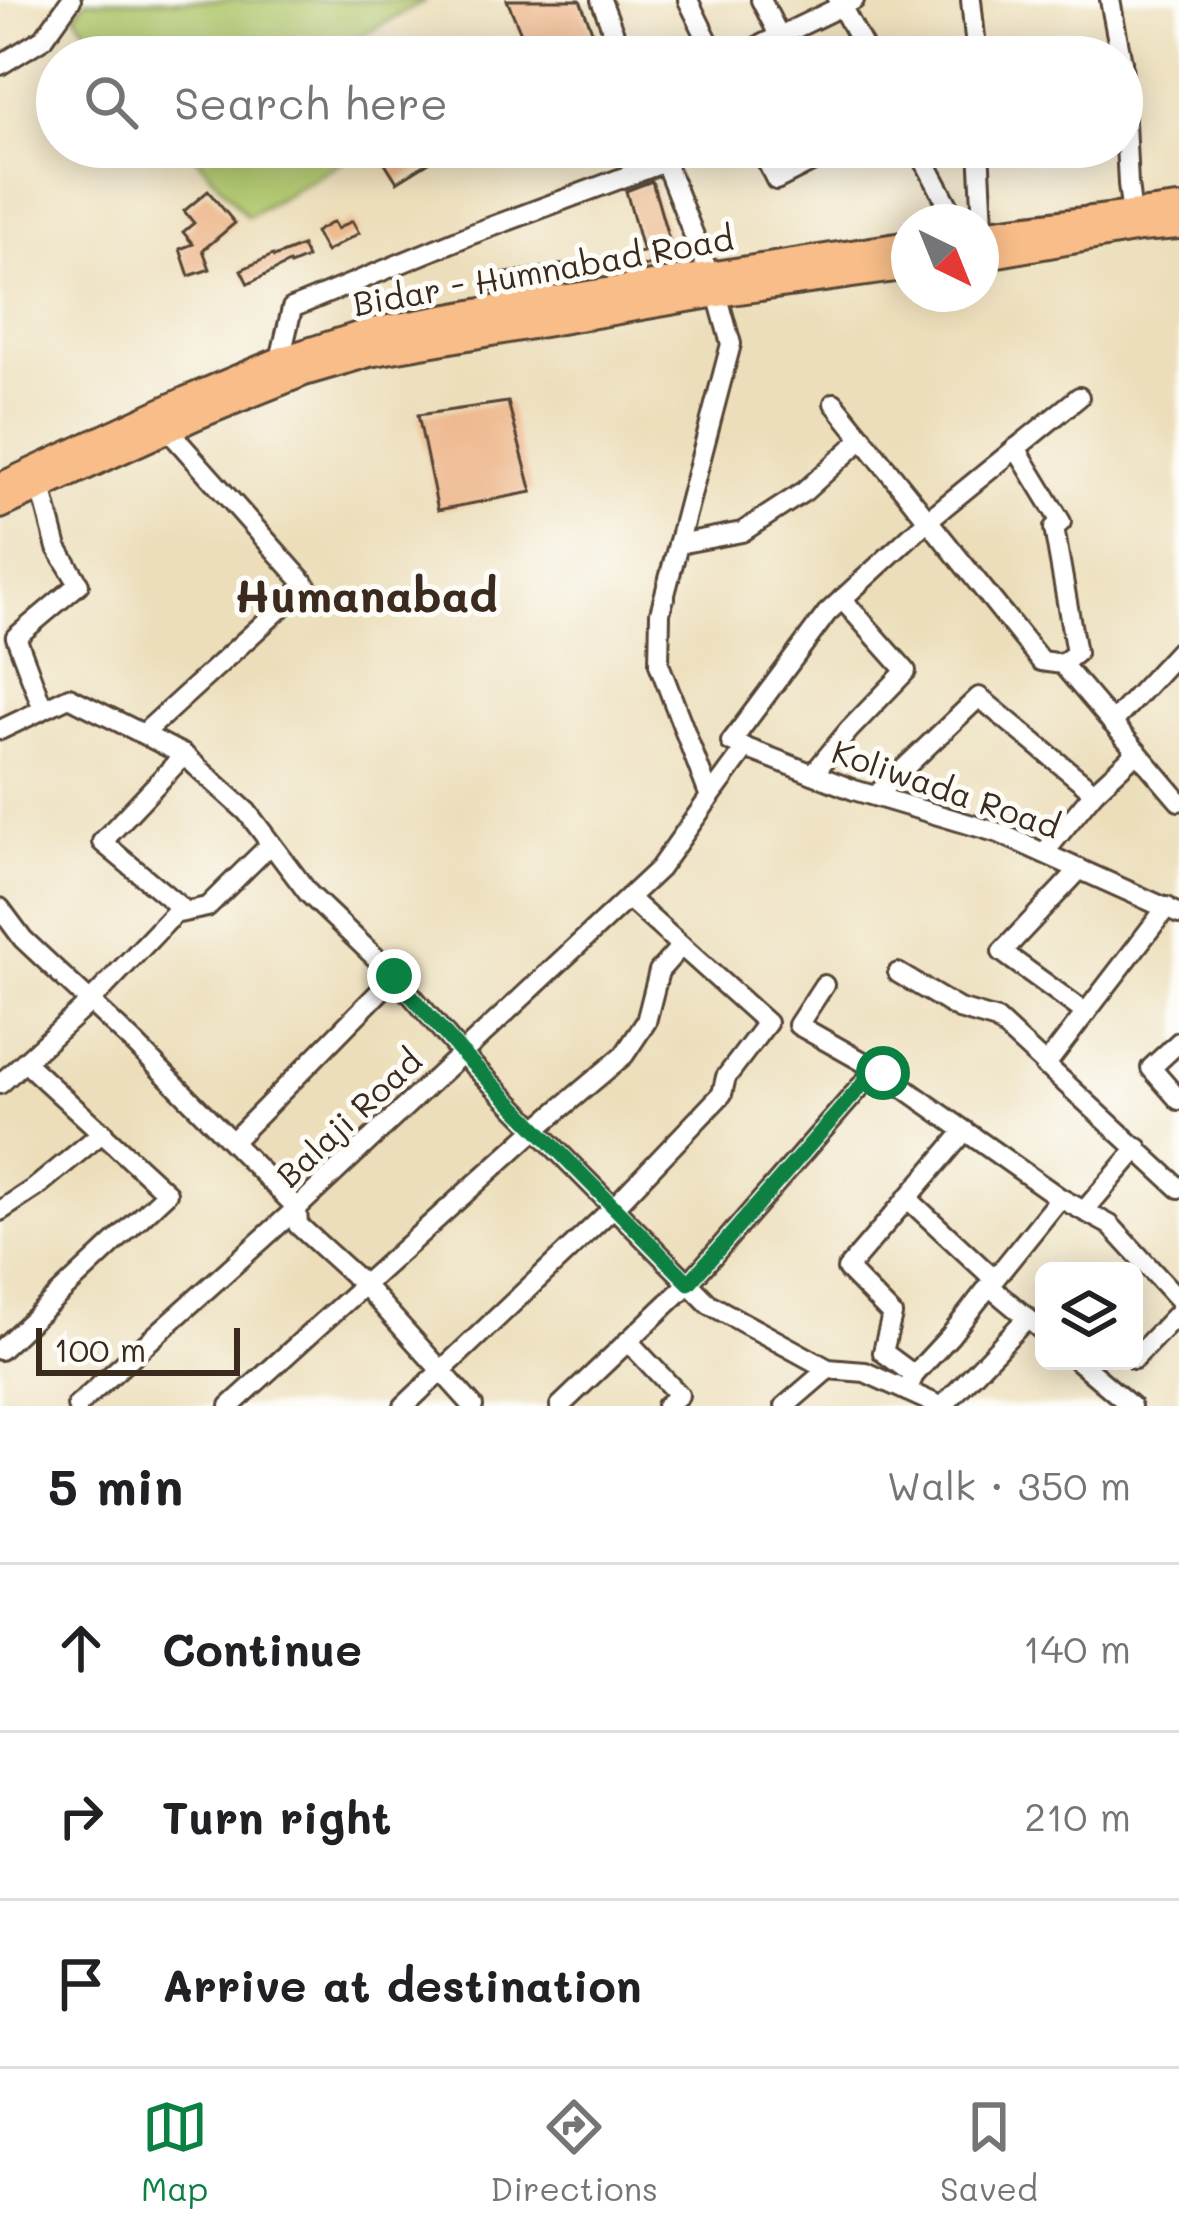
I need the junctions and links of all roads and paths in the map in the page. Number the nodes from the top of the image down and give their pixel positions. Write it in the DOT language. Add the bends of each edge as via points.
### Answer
graph roads {
  1 [pos="71,0"];
  2 [pos="623,0"];
  3 [pos="688,0"];
  4 [pos="761,0"];
  5 [pos="971,0"];
  6 [pos="1110,0"];
  7 [pos="844,2"];
  8 [pos="604,8"];
  9 [pos="45,36"];
  10 [pos="615,36"];
  11 [pos="706,36"];
  12 [pos="779,36"];
  13 [pos="859,36"];
  14 [pos="975,36"];
  15 [pos="1117,36"];
  16 [pos="36,43"];
  17 [pos="0,65"];
  18 [pos="629,168"];
  19 [pos="667,168"];
  20 [pos="770,168"];
  21 [pos="800,168"];
  22 [pos="928,168"];
  23 [pos="980,168"];
  24 [pos="1129,168"];
  25 [pos="947,204"];
  26 [pos="981,204"];
  27 [pos="1179,208"];
  28 [pos="1132,222"];
  29 [pos="1179,226"];
  30 [pos="999,243"];
  31 [pos="891,248"];
  32 [pos="891,269"];
  33 [pos="713,284"];
  34 [pos="280,360"];
  35 [pos="1078,397"];
  36 [pos="834,403"];
  37 [pos="169,431"];
  38 [pos="862,438"];
  39 [pos="1016,448"];
  40 [pos="0,486"];
  41 [pos="41,488"];
  42 [pos="0,506"];
  43 [pos="928,520"];
  44 [pos="678,544"];
  45 [pos="842,599"];
  46 [pos="1179,652"];
  47 [pos="1062,664"];
  48 [pos="44,709"];
  49 [pos="1112,724"];
  50 [pos="0,730"];
  51 [pos="143,734"];
  52 [pos="746,748"];
  53 [pos="1137,752"];
  54 [pos="184,755"];
  55 [pos="813,774"];
  56 [pos="1094,792"];
  57 [pos="875,796"];
  58 [pos="710,797"];
  59 [pos="1179,801"];
  60 [pos="271,844"];
  61 [pos="1045,853"];
  62 [pos="1080,869"];
  63 [pos="628,898"];
  64 [pos="0,908"];
  65 [pos="185,911"];
  66 [pos="1173,911"];
  67 [pos="681,946"];
  68 [pos="898,974"];
  69 [pos="394,976"];
  70 [pos="824,985"];
  71 [pos="90,1002"];
  72 [pos="1086,1013"];
  73 [pos="1179,1042"];
  74 [pos="461,1052"];
  75 [pos="26,1063"];
  76 [pos="1045,1066"];
  77 [pos="876,1069"];
  78 [pos="0,1084"];
  79 [pos="1179,1100"];
  80 [pos="536,1129"];
  81 [pos="965,1131"];
  82 [pos="103,1132"];
  83 [pos="232,1142"];
  84 [pos="1138,1148"];
  85 [pos="1179,1188"];
  86 [pos="908,1198"];
  87 [pos="1060,1198"];
  88 [pos="297,1208"];
  89 [pos="614,1208"];
  90 [pos="0,1211"];
  91 [pos="1084,1211"];
  92 [pos="991,1282"];
  93 [pos="689,1283"];
  94 [pos="364,1285"];
  95 [pos="1179,1300"];
  96 [pos="1179,1312"];
  97 [pos="1027,1318"];
  98 [pos="1035,1325"];
  99 [pos="628,1341"];
  100 [pos="0,1350"];
  101 [pos="1143,1350"];
  102 [pos="828,1369"];
  103 [pos="441,1370"];
  104 [pos="1088,1370"];
  105 [pos="1123,1370"];
  106 [pos="910,1383"];
  107 [pos="1107,1386"];
  108 [pos="77,1406"];
  109 [pos="230,1406"];
  110 [pos="404,1406"];
  111 [pos="473,1406"];
  112 [pos="560,1406"];
  113 [pos="666,1406"];
  114 [pos="785,1406"];
  115 [pos="941,1406"];
  116 [pos="1131,1406"];
  1 -- 9 [label="street"];
  2 -- 8 [label="street"];
  3 -- 11 [label="street"];
  4 -- 12 [label="street"];
  5 -- 14 [label="street"];
  6 -- 15 [label="street"];
  7 -- 12 [label="street"];
  7 -- 13 [label="street"];
  8 -- 10 [label="street"];
  16 -- 17 [label="street"];
  18 -- 34 [label="street" via="292,308"];
  19 -- 33 [label="street"];
  20 -- 21 [label="street" via="776,180"];
  22 -- 25 [label="street"];
  23 -- 26 [label="street"];
  24 -- 28 [label="street"];
  27 -- 28 [label="main road"];
  28 -- 29 [label="main road"];
  28 -- 30 [label="main road"];
  31 -- 33 [label="main road, Bidar - Humnabad Road"];
  32 -- 33 [label="main road, Bidar - Humnabad Road"];
  33 -- 34 [label="main road, Bidar - Humnabad Road" via="371,332"];
  33 -- 37 [label="main road, Bidar - Humnabad Road" via="369,354"];
  33 -- 44 [label="street" via="731,344"];
  34 -- 40 [label="main road, Bidar - Humnabad Road"];
  35 -- 39 [label="street"];
  36 -- 38 [label="street"];
  37 -- 41 [label="main road, Bidar - Humnabad Road"];
  37 -- 51 [label="street" via="306,585"];
  38 -- 43 [label="street"];
  38 -- 44 [label="street" via="805,491 742,532"];
  39 -- 43 [label="street"];
  39 -- 47 [label="street" via="1061,522 1054,528 1076,653"];
  41 -- 42 [label="main road, Bidar - Humnabad Road"];
  41 -- 48 [label="street" via="57,548 79,584 16,637"];
  43 -- 45 [label="street"];
  43 -- 47 [label="street" via="1042,661"];
  44 -- 58 [label="street" via="660,613 658,664"];
  45 -- 52 [label="street" via="731,742"];
  45 -- 55 [label="street" via="906,671"];
  46 -- 49 [label="street"];
  47 -- 49 [label="street"];
  48 -- 50 [label="street"];
  48 -- 51 [label="street" via="69,697"];
  49 -- 53 [label="street"];
  51 -- 54 [label="street"];
  52 -- 55 [label="street, Koliwada Road"];
  52 -- 58 [label="street"];
  53 -- 56 [label="street"];
  53 -- 59 [label="street"];
  54 -- 60 [label="street"];
  54 -- 65 [label="street" via="102,842"];
  55 -- 57 [label="street, Koliwada Road"];
  56 -- 57 [label="street" via="980,697"];
  56 -- 61 [label="street"];
  57 -- 61 [label="street, Koliwada Road"];
  58 -- 63 [label="street, Balaji Road"];
  60 -- 65 [label="street" via="207,907"];
  60 -- 69 [label="street" via="309,894"];
  61 -- 62 [label="street, Koliwada Road"];
  62 -- 66 [label="street, Koliwada Road"];
  62 -- 72 [label="street" via="1002,952"];
  63 -- 67 [label="street"];
  63 -- 74 [label="street, Balaji Road"];
  64 -- 71 [label="street"];
  65 -- 71 [label="street"];
  66 -- 72 [label="street"];
  67 -- 80 [label="street" via="659,971 646,1022 624,1055"];
  67 -- 89 [label="street" via="767,1023 726,1076 722,1094"];
  68 -- 76 [label="street" via="959,1009 997,1020"];
  69 -- 74 [label="street"];
  69 -- 83 [label="street"];
  70 -- 77 [label="street" via="798,1024"];
  71 -- 75 [label="street"];
  71 -- 83 [label="street"];
  72 -- 76 [label="street"];
  73 -- 79 [label="street" via="1150,1068"];
  74 -- 80 [label="street"];
  74 -- 88 [label="street, Balaji Road"];
  75 -- 78 [label="street"];
  75 -- 82 [label="street"];
  76 -- 84 [label="street"];
  77 -- 81 [label="street"];
  77 -- 93 [label="street"];
  80 -- 89 [label="street"];
  80 -- 94 [label="street"];
  81 -- 86 [label="street"];
  81 -- 87 [label="street"];
  82 -- 90 [label="street"];
  82 -- 100 [label="street" via="167,1193"];
  83 -- 88 [label="street"];
  84 -- 85 [label="street"];
  84 -- 91 [label="street"];
  86 -- 92 [label="street"];
  86 -- 106 [label="street" via="847,1268 892,1315 883,1352"];
  87 -- 91 [label="street"];
  87 -- 92 [label="street"];
  88 -- 94 [label="street" via="298,1225"];
  88 -- 108 [label="street, Balaji Road"];
  89 -- 93 [label="street"];
  89 -- 103 [label="street"];
  91 -- 95 [label="street" via="1110,1225"];
  92 -- 97 [label="street"];
  92 -- 106 [label="street"];
  93 -- 99 [label="street"];
  93 -- 102 [label="street" via="709,1304"];
  94 -- 103 [label="street"];
  94 -- 109 [label="street"];
  96 -- 101 [label="street"];
  97 -- 98 [label="street"];
  97 -- 115 [label="street"];
  99 -- 112 [label="street"];
  99 -- 113 [label="street" via="679,1395"];
  102 -- 106 [label="street"];
  102 -- 114 [label="street"];
  103 -- 110 [label="street"];
  103 -- 111 [label="street"];
  104 -- 107 [label="street"];
  105 -- 107 [label="street"];
  106 -- 115 [label="street"];
  107 -- 116 [label="street"];
}
